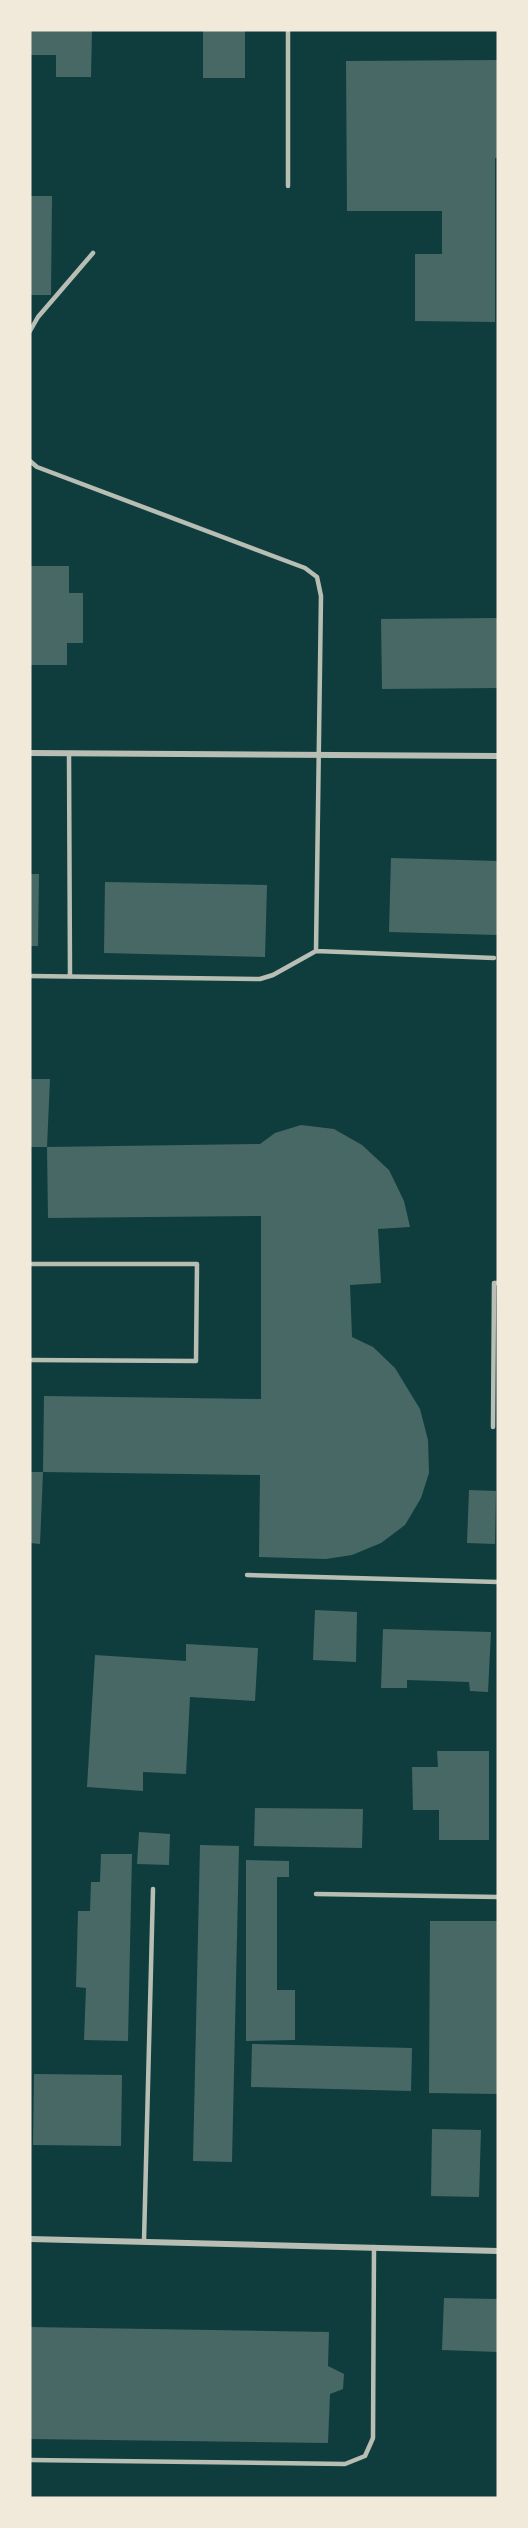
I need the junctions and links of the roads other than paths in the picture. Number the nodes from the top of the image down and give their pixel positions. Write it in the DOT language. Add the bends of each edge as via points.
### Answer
graph roads {
  1 [pos="288,30"];
  2 [pos="288,186"];
  3 [pos="93,253"];
  4 [pos="30,331"];
  5 [pos="30,461"];
  6 [pos="30,753"];
  7 [pos="69,753"];
  8 [pos="318,755"];
  9 [pos="498,756"];
  10 [pos="316,951"];
  11 [pos="494,958"];
  12 [pos="30,976"];
  13 [pos="70,977"];
  14 [pos="30,1264"];
  15 [pos="498,1283"];
  16 [pos="30,1360"];
  17 [pos="493,1427"];
  18 [pos="247,1575"];
  19 [pos="498,1582"];
  20 [pos="153,1889"];
  21 [pos="316,1894"];
  22 [pos="498,1897"];
  23 [pos="30,2239"];
  24 [pos="144,2241"];
  25 [pos="374,2247"];
  26 [pos="498,2251"];
  27 [pos="30,2460"];
  1 -- 2 [label="lane"];
  3 -- 4 [label="lane"];
  5 -- 8 [label="lane" via="37,467 304,568 317,577 321,596"];
  6 -- 7 [label="street"];
  7 -- 8 [label="street"];
  7 -- 13 [label="lane"];
  8 -- 9 [label="street"];
  8 -- 10 [label="lane"];
  10 -- 11 [label="lane"];
  10 -- 13 [label="lane" via="260,979"];
  12 -- 13 [label="lane"];
  14 -- 16 [label="lane" via="197,1264 197,1275 196,1361"];
  15 -- 17 [label="lane" via="494,1283"];
  18 -- 19 [label="lane"];
  20 -- 24 [label="lane"];
  21 -- 22 [label="lane"];
  23 -- 24 [label="street"];
  24 -- 25 [label="street"];
  25 -- 26 [label="street"];
  25 -- 27 [label="lane" via="373,2438 365,2456 345,2464"];
}
